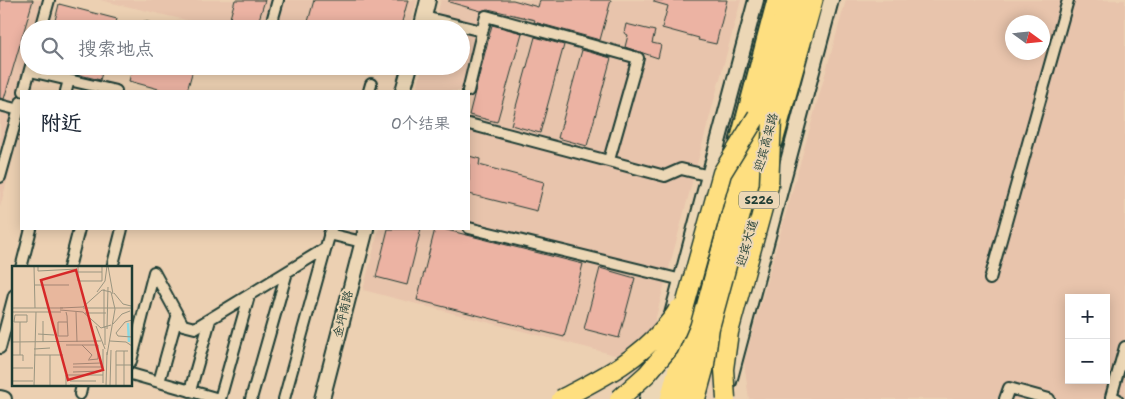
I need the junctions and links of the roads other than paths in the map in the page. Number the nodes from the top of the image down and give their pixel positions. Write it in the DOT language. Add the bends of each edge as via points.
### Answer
graph roads {
  1 [pos="49,0"];
  2 [pos="278,0"];
  3 [pos="428,0"];
  4 [pos="775,0"];
  5 [pos="788,0"];
  6 [pos="804,0"];
  7 [pos="815,0"];
  8 [pos="832,0"];
  9 [pos="1068,0"];
  10 [pos="755,3"];
  11 [pos="43,20"];
  12 [pos="273,20"];
  13 [pos="423,20"];
  14 [pos="809,20"];
  15 [pos="470,29"];
  16 [pos="482,31"];
  17 [pos="759,65"];
  18 [pos="28,75"];
  19 [pos="51,75"];
  20 [pos="408,75"];
  21 [pos="810,79"];
  22 [pos="68,80"];
  23 [pos="24,90"];
  24 [pos="66,90"];
  25 [pos="112,90"];
  26 [pos="404,90"];
  27 [pos="468,90"];
  28 [pos="0,105"];
  29 [pos="20,106"];
  30 [pos="764,118"];
  31 [pos="470,124"];
  32 [pos="609,160"];
  33 [pos="710,176"];
  34 [pos="0,177"];
  35 [pos="470,228"];
  36 [pos="31,230"];
  37 [pos="79,230"];
  38 [pos="122,230"];
  39 [pos="330,231"];
  40 [pos="364,236"];
  41 [pos="326,248"];
  42 [pos="22,266"];
  43 [pos="70,266"];
  44 [pos="113,266"];
  45 [pos="287,272"];
  46 [pos="990,280"];
  47 [pos="687,281"];
  48 [pos="249,296"];
  49 [pos="12,302"];
  50 [pos="178,317"];
  51 [pos="210,320"];
  52 [pos="729,332"];
  53 [pos="1125,347"];
  54 [pos="0,348"];
  55 [pos="679,355"];
  56 [pos="132,358"];
  57 [pos="132,374"];
  58 [pos="159,382"];
  59 [pos="190,391"];
  60 [pos="0,398"];
  61 [pos="4,399"];
  62 [pos="220,399"];
  63 [pos="251,399"];
  64 [pos="284,399"];
  65 [pos="322,399"];
  66 [pos="561,399"];
  67 [pos="619,399"];
  68 [pos="647,399"];
  69 [pos="653,399"];
  70 [pos="668,399"];
  71 [pos="681,399"];
  72 [pos="696,399"];
  73 [pos="704,399"];
  74 [pos="724,399"];
  75 [pos="735,399"];
  76 [pos="1006,399"];
  77 [pos="1049,399"];
  78 [pos="1117,399"];
  1 -- 11 [label="street"];
  2 -- 12 [label="street"];
  3 -- 13 [label="street"];
  4 -- 17 [label="main road, S226"];
  5 -- 30 [label="highway, 迎宾高架路"];
  6 -- 30 [label="highway, 迎宾高架路"];
  7 -- 14 [label="main road, 迎宾大道 / S226"];
  8 -- 21 [label="street, 迎宾大道"];
  9 -- 46 [label="street"];
  10 -- 17 [label="street"];
  10 -- 33 [label="street"];
  14 -- 21 [label="street"];
  14 -- 73 [label="main road, 迎宾大道 / S226"];
  15 -- 16 [label="street"];
  16 -- 27 [label="street"];
  16 -- 32 [label="street" via="486,16 638,58"];
  17 -- 55 [label="main road, S226"];
  18 -- 23 [label="street"];
  19 -- 22 [label="street"];
  20 -- 26 [label="street"];
  21 -- 74 [label="street, 迎宾大道"];
  22 -- 24 [label="street"];
  22 -- 25 [label="street"];
  28 -- 29 [label="street"];
  29 -- 34 [label="street"];
  30 -- 47 [label="highway, bridge" via="722,173"];
  30 -- 52 [label="highway, bridge" via="769,186"];
  30 -- 71 [label="highway, 迎宾高架路, bridge"];
  30 -- 72 [label="highway, 迎宾高架路, bridge"];
  31 -- 32 [label="street"];
  32 -- 33 [label="street" via="665,176 682,169"];
  33 -- 47 [label="street"];
  35 -- 47 [label="street"];
  36 -- 42 [label="street"];
  37 -- 43 [label="street"];
  38 -- 44 [label="street"];
  39 -- 40 [label="street"];
  39 -- 41 [label="street"];
  40 -- 65 [label="street, 金坪南路"];
  41 -- 45 [label="street"];
  41 -- 64 [label="street"];
  45 -- 48 [label="street"];
  45 -- 63 [label="street"];
  47 -- 66 [label="highway, bridge" via="677,313 642,351 602,378"];
  47 -- 67 [label="highway, bridge" via="681,320 669,348"];
  47 -- 68 [label="street"];
  48 -- 51 [label="street"];
  48 -- 62 [label="street"];
  49 -- 54 [label="street"];
  50 -- 51 [label="street" via="182,325 195,328"];
  50 -- 56 [label="street" via="154,272"];
  50 -- 58 [label="street"];
  51 -- 59 [label="street"];
  52 -- 74 [label="highway, bridge"];
  52 -- 75 [label="highway, bridge"];
  53 -- 78 [label="street" via="1111,398"];
  55 -- 69 [label="street"];
  55 -- 70 [label="main road, S226"];
  57 -- 58 [label="street"];
  58 -- 59 [label="street"];
  59 -- 62 [label="street"];
  60 -- 61 [label="street"];
  76 -- 77 [label="street" via="1009,388"];
}
